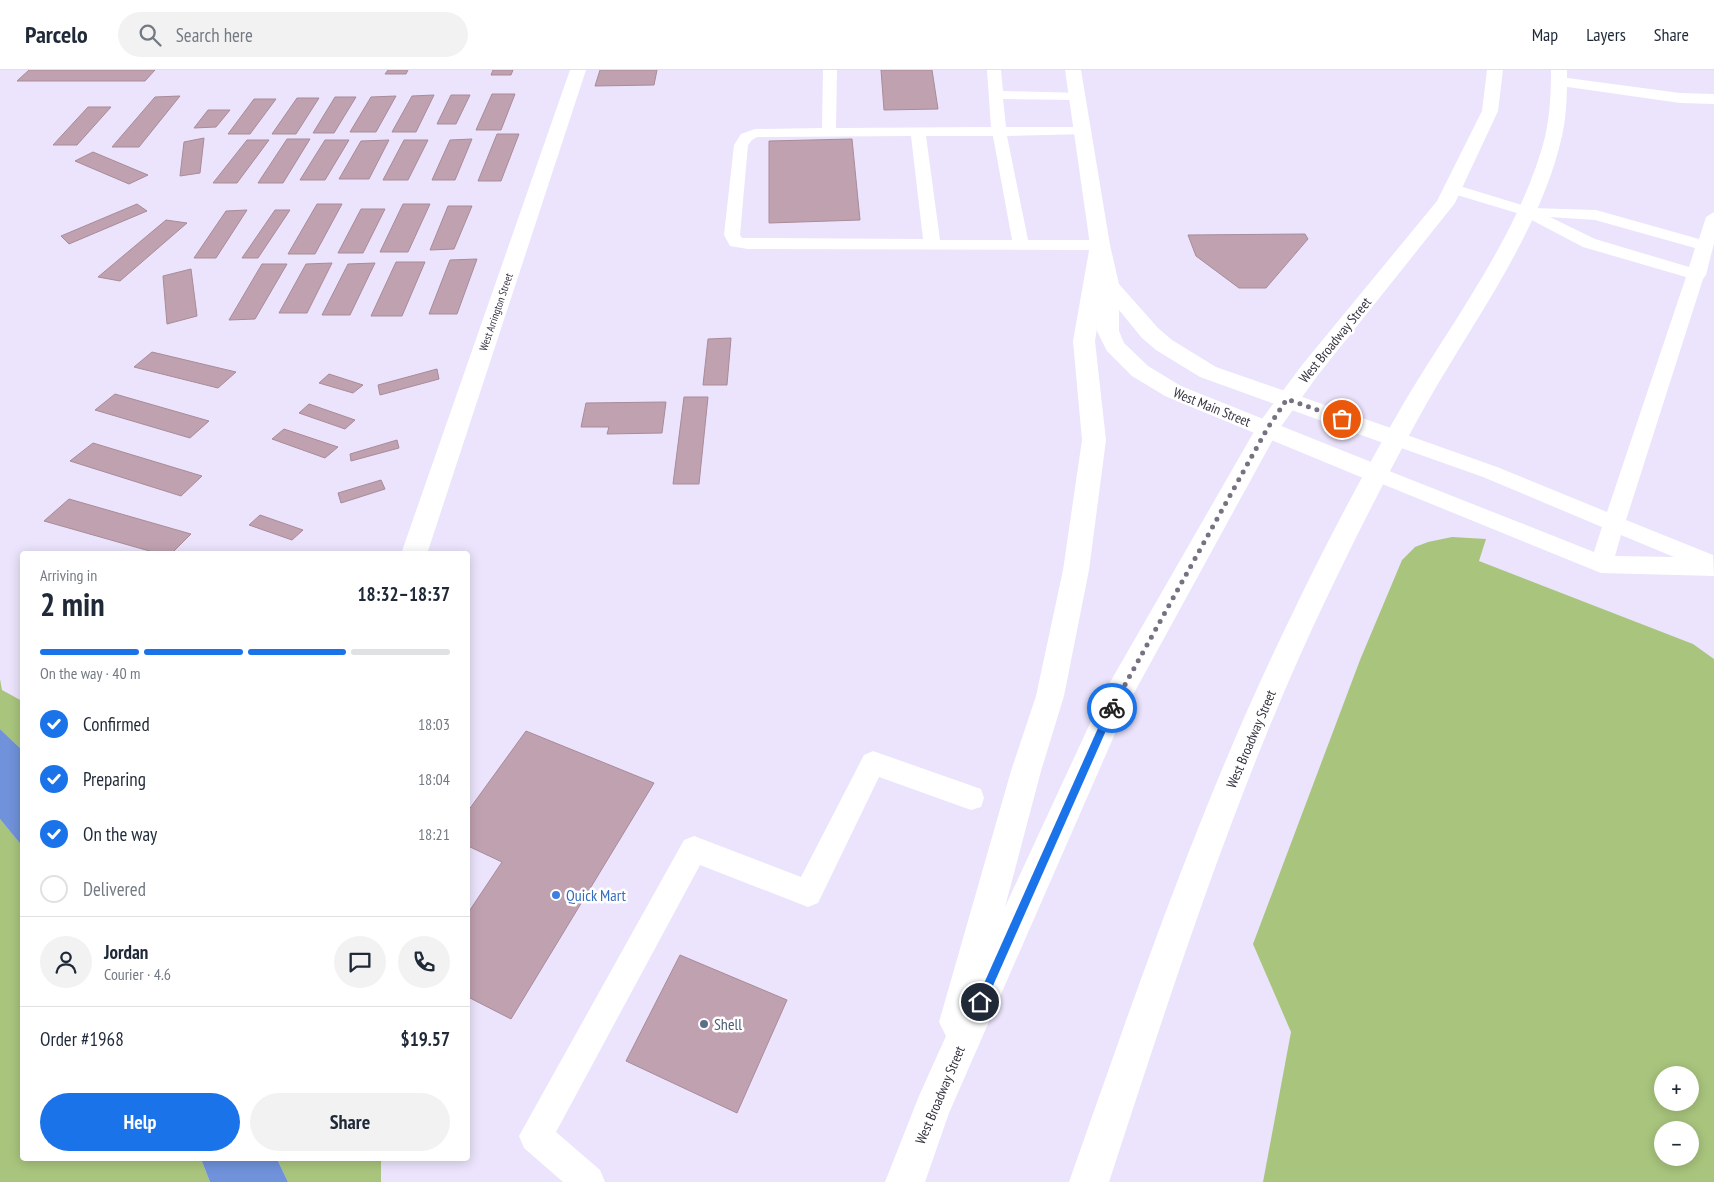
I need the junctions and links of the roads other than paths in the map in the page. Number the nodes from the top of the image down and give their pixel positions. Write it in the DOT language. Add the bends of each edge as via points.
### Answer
graph roads {
  1 [pos="578,70"];
  2 [pos="830,70"];
  3 [pos="994,70"];
  4 [pos="1073,70"];
  5 [pos="1495,70"];
  6 [pos="1559,76"];
  7 [pos="996,95"];
  8 [pos="1077,96"];
  9 [pos="1714,99"];
  10 [pos="829,131"];
  11 [pos="999,131"];
  12 [pos="1082,131"];
  13 [pos="918,132"];
  14 [pos="1453,189"];
  15 [pos="1526,211"];
  16 [pos="1712,222"];
  17 [pos="932,245"];
  18 [pos="1021,245"];
  19 [pos="1100,245"];
  20 [pos="1705,246"];
  21 [pos="1696,275"];
  22 [pos="1109,285"];
  23 [pos="1287,399"];
  24 [pos="1267,429"];
  25 [pos="1397,438"];
  26 [pos="1377,474"];
  27 [pos="1614,524"];
  28 [pos="415,551"];
  29 [pos="1601,564"];
  30 [pos="1714,566"];
  31 [pos="971,798"];
  32 [pos="932,1109"];
  33 [pos="588,1182"];
  34 [pos="905,1182"];
  35 [pos="1089,1182"];
  1 -- 28 [label="main road, West Arrington Street"];
  2 -- 10 [label="lane"];
  3 -- 7 [label="lane"];
  4 -- 8 [label="main road, West Main Street"];
  5 -- 14 [label="main road, West Broadway Street" via="1490,111"];
  6 -- 9 [label="main road" via="1680,98"];
  6 -- 15 [label="main road, West Broadway Street" via="1557,123"];
  7 -- 8 [label="lane"];
  7 -- 11 [label="lane"];
  8 -- 12 [label="main road, West Main Street"];
  10 -- 13 [label="lane"];
  10 -- 17 [label="lane" via="767,132 746,137 741,144 732,234 736,242"];
  11 -- 12 [label="lane"];
  11 -- 13 [label="lane"];
  11 -- 18 [label="lane"];
  12 -- 19 [label="main road, West Main Street"];
  13 -- 17 [label="lane"];
  14 -- 15 [label="lane"];
  14 -- 23 [label="main road, West Broadway Street" via="1446,203"];
  15 -- 20 [label="lane" via="1596,216"];
  15 -- 21 [label="lane" via="1590,243"];
  15 -- 25 [label="main road, West Broadway Street" via="1481,294 1408,413"];
  16 -- 20 [label="lane"];
  17 -- 18 [label="lane"];
  18 -- 19 [label="lane"];
  19 -- 22 [label="main road, West Main Street"];
  19 -- 32 [label="main road" via="1084,341 1094,440 1065,630 1050,696"];
  20 -- 21 [label="lane"];
  21 -- 27 [label="lane"];
  22 -- 23 [label="main road, West Main Street" via="1150,333 1183,358 1208,372"];
  22 -- 24 [label="main road, West Main Street" via="1108,331 1126,358 1173,391"];
  23 -- 24 [label="main road, West Broadway Street"];
  23 -- 25 [label="main road, West Main Street"];
  24 -- 26 [label="main road, West Main Street"];
  24 -- 32 [label="main road, West Broadway Street" via="1116,700"];
  25 -- 26 [label="main road, West Broadway Street"];
  25 -- 27 [label="lane" via="1490,472"];
  26 -- 29 [label="lane"];
  26 -- 35 [label="main road, West Broadway Street" via="1278,673 1223,806 1169,950"];
  27 -- 29 [label="lane"];
  27 -- 30 [label="lane"];
  29 -- 30 [label="lane"];
  31 -- 33 [label="lane" via="873,762 808,893 694,849 536,1136"];
  32 -- 34 [label="main road, West Broadway Street"];
}
